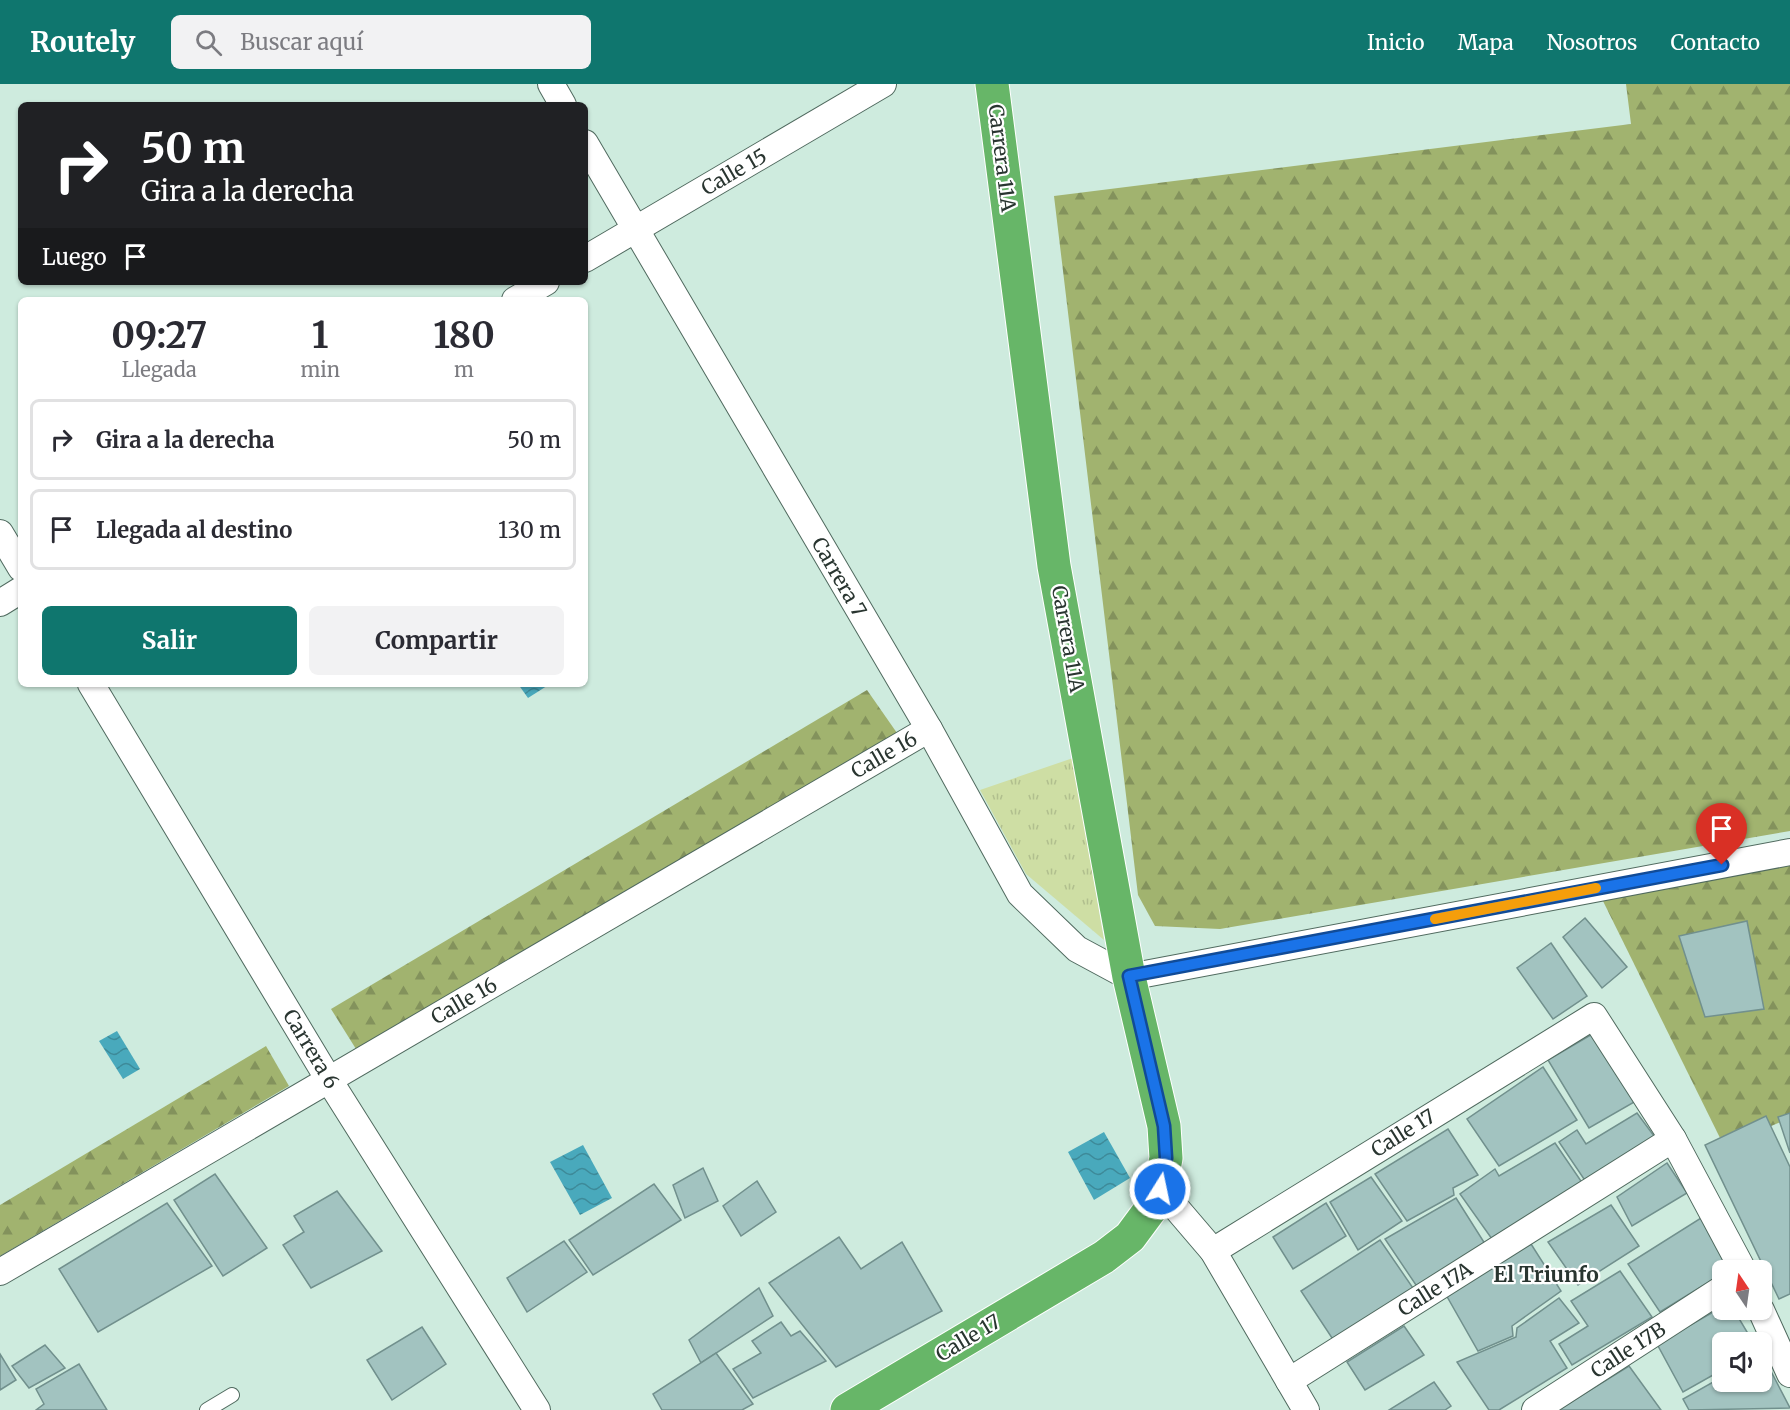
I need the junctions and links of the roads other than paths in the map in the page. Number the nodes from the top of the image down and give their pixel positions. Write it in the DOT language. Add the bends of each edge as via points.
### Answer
graph roads {
  1 [pos="551,84"];
  2 [pos="883,84"];
  3 [pos="992,84"];
  4 [pos="561,102"];
  5 [pos="588,147"];
  6 [pos="636,229"];
  7 [pos="588,257"];
  8 [pos="541,285"];
  9 [pos="520,297"];
  10 [pos="0,533"];
  11 [pos="18,563"];
  12 [pos="18,592"];
  13 [pos="0,603"];
  14 [pos="93,687"];
  15 [pos="928,729"];
  16 [pos="1790,852"];
  17 [pos="1129,976"];
  18 [pos="329,1080"];
  19 [pos="1672,1139"];
  20 [pos="1160,1189"];
  21 [pos="1213,1251"];
  22 [pos="1738,1260"];
  23 [pos="0,1272"];
  24 [pos="1712,1295"];
  25 [pos="1766,1320"];
  26 [pos="1790,1374"];
  27 [pos="1289,1381"];
  28 [pos="232,1395"];
  29 [pos="207,1410"];
  30 [pos="537,1410"];
  31 [pos="847,1410"];
  32 [pos="1306,1410"];
  33 [pos="1535,1410"];
  1 -- 4 [label="street"];
  2 -- 6 [label="street, Calle 15"];
  3 -- 17 [label="highway, Carrera 11A" via="1054,566"];
  5 -- 6 [label="street, Carrera 7"];
  6 -- 7 [label="street, Calle 15"];
  6 -- 15 [label="street, Carrera 7"];
  8 -- 9 [label="street"];
  10 -- 11 [label="street"];
  12 -- 13 [label="street"];
  14 -- 18 [label="street, Carrera 6"];
  15 -- 17 [label="street, Carrera 7" via="1020,894 1077,949"];
  15 -- 18 [label="street, Calle 16"];
  16 -- 17 [label="street"];
  17 -- 20 [label="highway, Carrera 11A" via="1164,1126 1166,1158"];
  18 -- 23 [label="street, Calle 16"];
  18 -- 30 [label="street, Carrera 6"];
  19 -- 21 [label="street, Calle 17" via="1594,1016"];
  19 -- 22 [label="street"];
  19 -- 27 [label="street, Calle 17A"];
  20 -- 21 [label="street"];
  20 -- 31 [label="highway, Calle 17" via="1130,1237 1104,1257"];
  21 -- 27 [label="street"];
  24 -- 33 [label="street, Calle 17B"];
  25 -- 26 [label="street"];
  27 -- 32 [label="street"];
  28 -- 29 [label="lane"];
}
